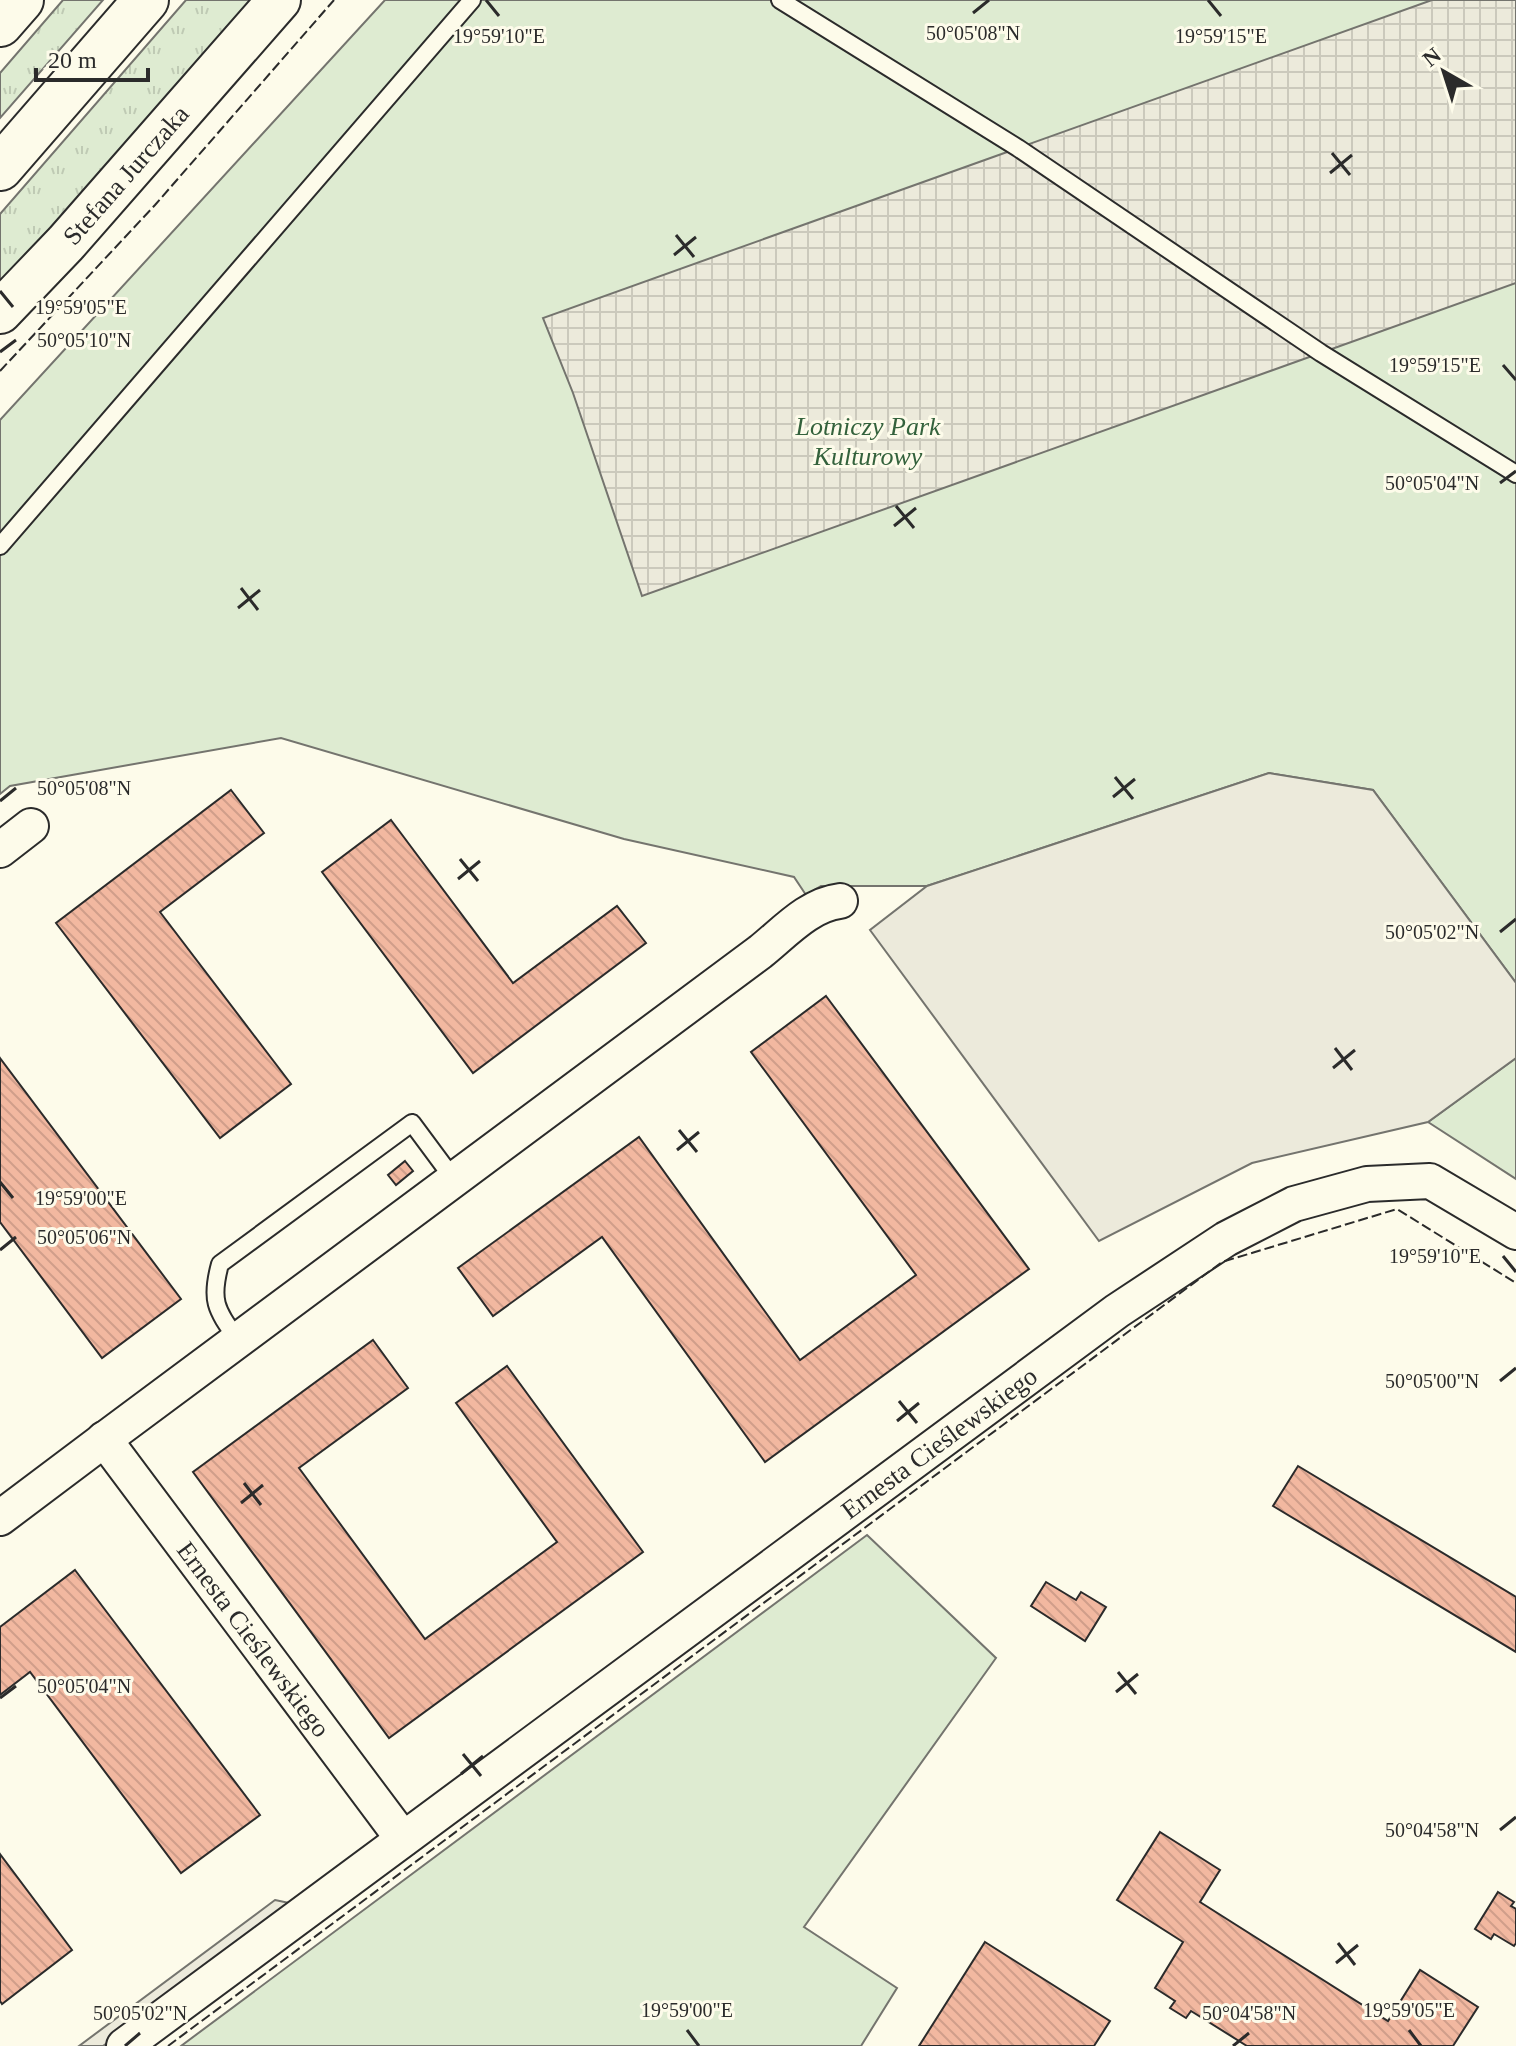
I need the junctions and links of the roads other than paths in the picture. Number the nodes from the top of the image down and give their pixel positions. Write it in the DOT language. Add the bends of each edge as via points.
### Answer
graph roads {
  1 [pos="21,0"];
  2 [pos="146,0"];
  3 [pos="279,0"];
  4 [pos="472,0"];
  5 [pos="780,0"];
  6 [pos="0,24"];
  7 [pos="0,168"];
  8 [pos="0,312"];
  9 [pos="1516,474"];
  10 [pos="0,546"];
  11 [pos="31,826"];
  12 [pos="0,850"];
  13 [pos="840,901"];
  14 [pos="455,1181"];
  15 [pos="1516,1232"];
  16 [pos="237,1339"];
  17 [pos="104,1439"];
  18 [pos="0,1518"];
  19 [pos="403,1839"];
  20 [pos="124,2046"];
  1 -- 6 [label="main road"];
  2 -- 7 [label="main road"];
  3 -- 8 [label="street, Stefana Jurczaka"];
  4 -- 10 [label="lane"];
  5 -- 9 [label="lane" via="1018,148 1321,353"];
  11 -- 12 [label="street"];
  13 -- 14 [label="street" via="806,914"];
  14 -- 16 [label="street"];
  14 -- 16 [label="lane" via="412,1123 220,1264 215,1308"];
  15 -- 19 [label="street, Ernesta Cieślewskiego" via="1430,1181 1367,1184 1294,1204 1226,1239 1117,1311"];
  16 -- 17 [label="street"];
  17 -- 18 [label="street"];
  17 -- 19 [label="street, Ernesta Cieślewskiego"];
  19 -- 20 [label="street, Ernesta Cieślewskiego"];
}
